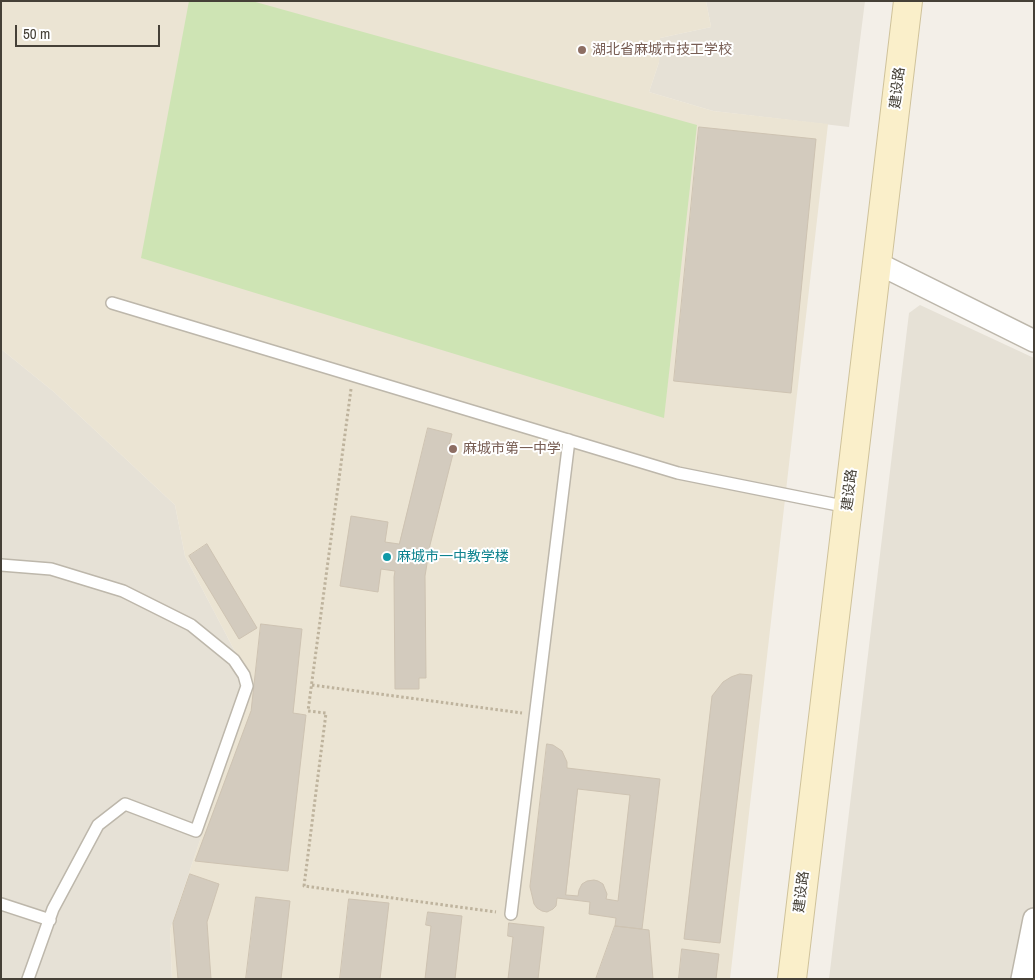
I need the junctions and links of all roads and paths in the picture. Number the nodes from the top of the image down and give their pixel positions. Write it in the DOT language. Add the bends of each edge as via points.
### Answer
graph roads {
  1 [pos="908,1"];
  2 [pos="877,263"];
  3 [pos="112,303"];
  4 [pos="1034,341"];
  5 [pos="353,375"];
  6 [pos="569,440"];
  7 [pos="848,507"];
  8 [pos="1,566"];
  9 [pos="312,685"];
  10 [pos="536,715"];
  11 [pos="1,904"];
  12 [pos="511,914"];
  13 [pos="1034,919"];
  14 [pos="50,920"];
  15 [pos="28,979"];
  16 [pos="792,979"];
  17 [pos="1022,979"];
  1 -- 2 [label="street, 建设路"];
  2 -- 4 [label="street"];
  2 -- 7 [label="street, 建设路"];
  3 -- 5 [label="lane"];
  5 -- 6 [label="lane"];
  5 -- 9 [label="path"];
  6 -- 7 [label="lane" via="678,473"];
  6 -- 10 [label="lane"];
  7 -- 16 [label="street, 建设路"];
  8 -- 14 [label="lane" via="51,569 123,591 191,624 234,660 247,686 196,831 125,804 98,825"];
  9 -- 10 [label="path"];
  9 -- 12 [label="path" via="308,711 326,713 304,886"];
  10 -- 12 [label="lane"];
  11 -- 14 [label="lane"];
  13 -- 17 [label="street"];
  14 -- 15 [label="lane"];
}
